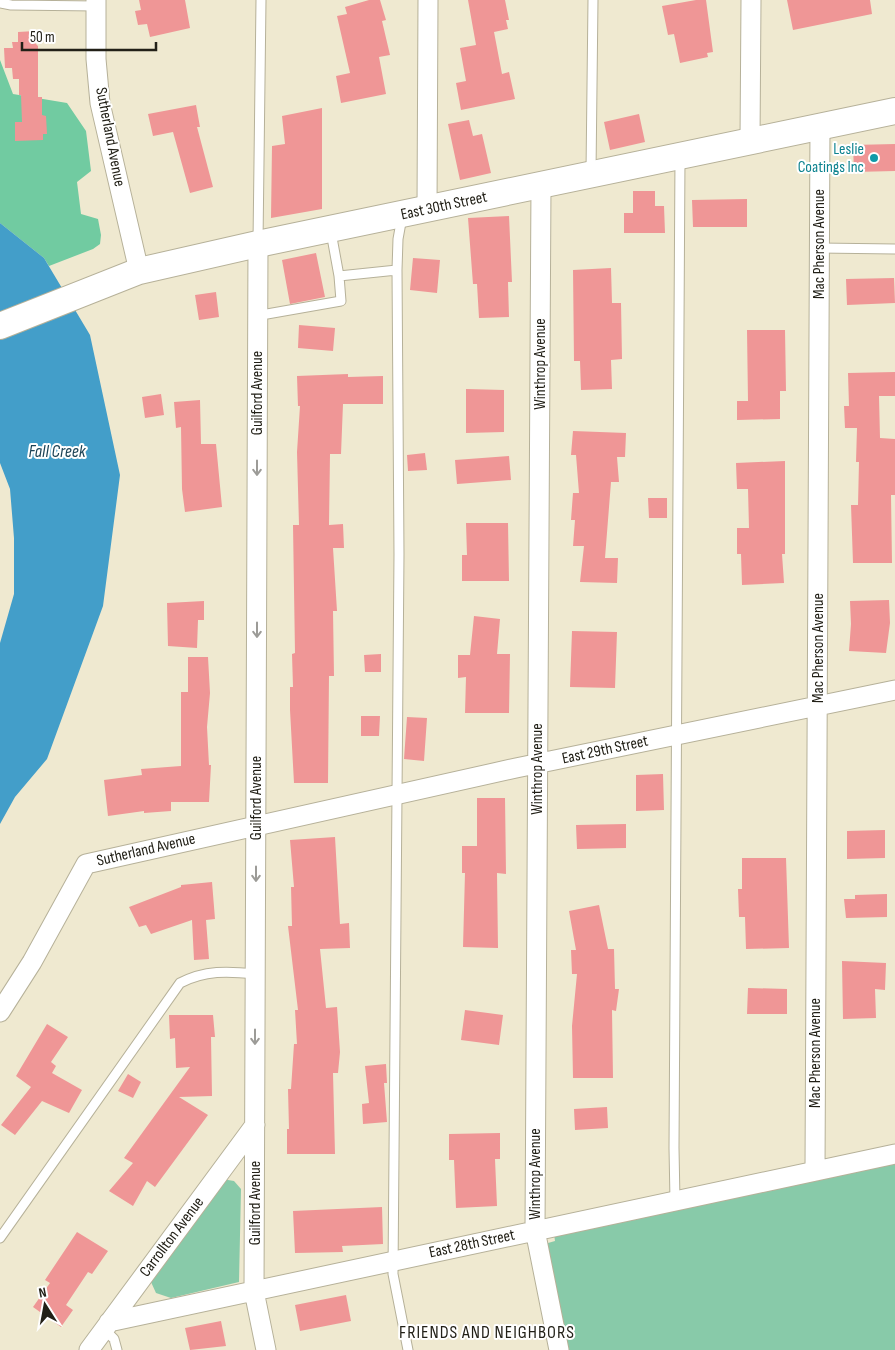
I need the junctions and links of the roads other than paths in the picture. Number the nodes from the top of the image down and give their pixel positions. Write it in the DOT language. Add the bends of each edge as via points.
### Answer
graph roads {
  1 [pos="261,0"];
  2 [pos="428,0"];
  3 [pos="593,0"];
  4 [pos="751,0"];
  5 [pos="0,3"];
  6 [pos="96,3"];
  7 [pos="895,111"];
  8 [pos="820,126"];
  9 [pos="750,141"];
  10 [pos="680,156"];
  11 [pos="591,174"];
  12 [pos="541,185"];
  13 [pos="414,211"];
  14 [pos="331,229"];
  15 [pos="258,244"];
  16 [pos="820,248"];
  17 [pos="895,249"];
  18 [pos="397,270"];
  19 [pos="138,271"];
  20 [pos="339,276"];
  21 [pos="258,314"];
  22 [pos="0,326"];
  23 [pos="895,690"];
  24 [pos="817,706"];
  25 [pos="676,735"];
  26 [pos="537,764"];
  27 [pos="397,795"];
  28 [pos="256,826"];
  29 [pos="255,974"];
  30 [pos="0,1012"];
  31 [pos="255,1125"];
  32 [pos="895,1154"];
  33 [pos="815,1172"];
  34 [pos="675,1201"];
  35 [pos="535,1230"];
  36 [pos="0,1238"];
  37 [pos="394,1261"];
  38 [pos="254,1291"];
  39 [pos="106,1326"];
  40 [pos="89,1350"];
  41 [pos="117,1350"];
  42 [pos="266,1350"];
  43 [pos="408,1350"];
  44 [pos="559,1350"];
  1 -- 15 [label="lane"];
  2 -- 13 [label="street"];
  3 -- 11 [label="lane"];
  4 -- 9 [label="street"];
  5 -- 6 [label="lane" via="12,6"];
  6 -- 19 [label="street, Sutherland Avenue" via="100,103"];
  7 -- 8 [label="main road, East 30th Street"];
  8 -- 9 [label="main road, East 30th Street"];
  8 -- 16 [label="street, Mac Pherson Avenue"];
  9 -- 10 [label="main road, East 30th Street"];
  10 -- 11 [label="main road, East 30th Street"];
  10 -- 25 [label="lane"];
  11 -- 12 [label="main road, East 30th Street"];
  12 -- 13 [label="main road, East 30th Street"];
  12 -- 26 [label="street, Winthrop Avenue"];
  13 -- 14 [label="main road, East 30th Street"];
  13 -- 18 [label="lane" via="398,239"];
  14 -- 15 [label="main road, East 30th Street"];
  14 -- 20 [label="lane"];
  15 -- 19 [label="main road, East 30th Street"];
  15 -- 21 [label="street, Guilford Avenue"];
  16 -- 17 [label="lane"];
  16 -- 24 [label="street, Mac Pherson Avenue"];
  18 -- 20 [label="lane"];
  18 -- 27 [label="lane"];
  19 -- 22 [label="main road, East 30th Street"];
  20 -- 21 [label="lane" via="341,302"];
  21 -- 28 [label="street, Guilford Avenue, one-way"];
  23 -- 24 [label="street, East 29th Street"];
  24 -- 25 [label="street, East 29th Street"];
  24 -- 33 [label="street, Mac Pherson Avenue"];
  25 -- 26 [label="street, East 29th Street"];
  25 -- 34 [label="lane"];
  26 -- 27 [label="street, East 29th Street"];
  26 -- 35 [label="street, Winthrop Avenue"];
  27 -- 28 [label="street, East 29th Street"];
  27 -- 37 [label="lane"];
  28 -- 29 [label="street, Guilford Avenue, one-way"];
  28 -- 30 [label="street, Sutherland Avenue" via="86,864 32,962"];
  29 -- 31 [label="street, Guilford Avenue, one-way"];
  29 -- 36 [label="lane" via="206,973 180,983"];
  31 -- 38 [label="street, Guilford Avenue"];
  31 -- 39 [label="street, Carrollton Avenue"];
  32 -- 33 [label="street, East 28th Street"];
  33 -- 34 [label="street, East 28th Street"];
  34 -- 35 [label="street, East 28th Street"];
  35 -- 37 [label="street, East 28th Street"];
  35 -- 44 [label="street, Winthrop Avenue"];
  37 -- 38 [label="street, East 28th Street"];
  37 -- 43 [label="lane" via="393,1274"];
  38 -- 39 [label="street, East 28th Street"];
  38 -- 42 [label="street, Guilford Avenue"];
  39 -- 40 [label="street, Carrollton Avenue"];
  39 -- 41 [label="lane"];
}
